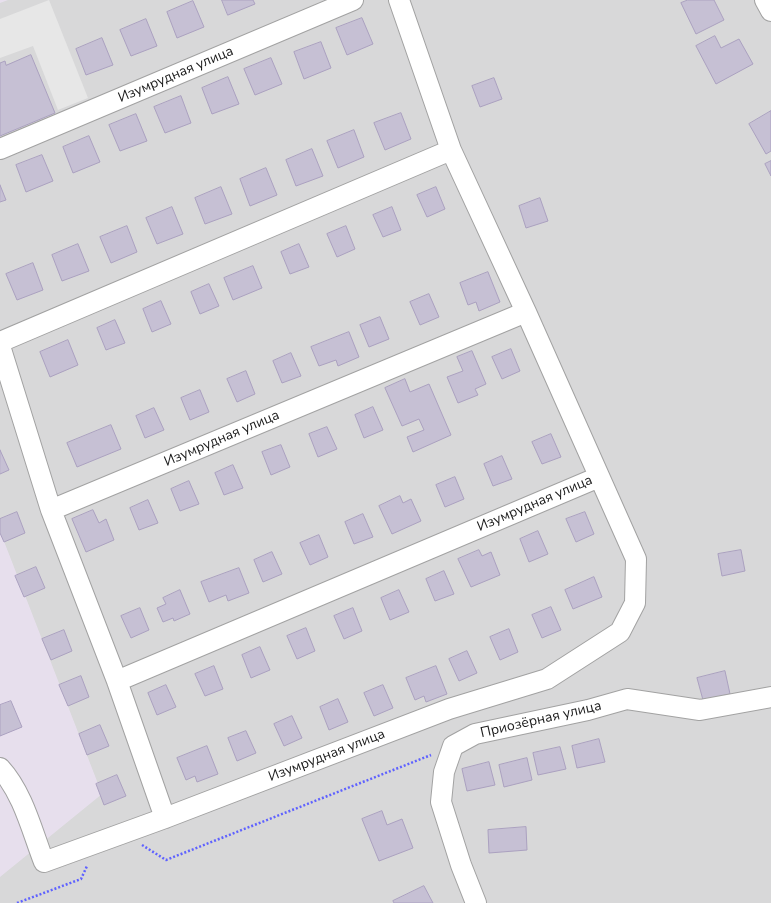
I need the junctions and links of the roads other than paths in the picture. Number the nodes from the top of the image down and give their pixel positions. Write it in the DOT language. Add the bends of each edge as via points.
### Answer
graph roads {
  1 [pos="353,0"];
  2 [pos="400,0"];
  3 [pos="765,0"];
  4 [pos="771,11"];
  5 [pos="0,149"];
  6 [pos="451,150"];
  7 [pos="526,312"];
  8 [pos="0,342"];
  9 [pos="0,346"];
  10 [pos="599,477"];
  11 [pos="51,510"];
  12 [pos="117,681"];
  13 [pos="771,697"];
  14 [pos="0,768"];
  15 [pos="164,818"];
  16 [pos="476,903"];
  1 -- 5 [label="street, Изумрудная улица"];
  2 -- 6 [label="street"];
  3 -- 4 [label="street"];
  6 -- 7 [label="street"];
  6 -- 8 [label="street"];
  7 -- 10 [label="street"];
  7 -- 11 [label="street, Изумрудная улица"];
  9 -- 11 [label="street"];
  10 -- 12 [label="street, Изумрудная улица"];
  10 -- 15 [label="street, Изумрудная улица" via="636,559 635,603 620,632 547,679 449,709"];
  11 -- 12 [label="street"];
  12 -- 15 [label="street"];
  13 -- 16 [label="street, Приозёрная улица" via="700,710 627,699 475,734 453,746 444,772 441,802"];
  14 -- 15 [label="street, Изумрудная улица" via="16,791 44,862"];
}
